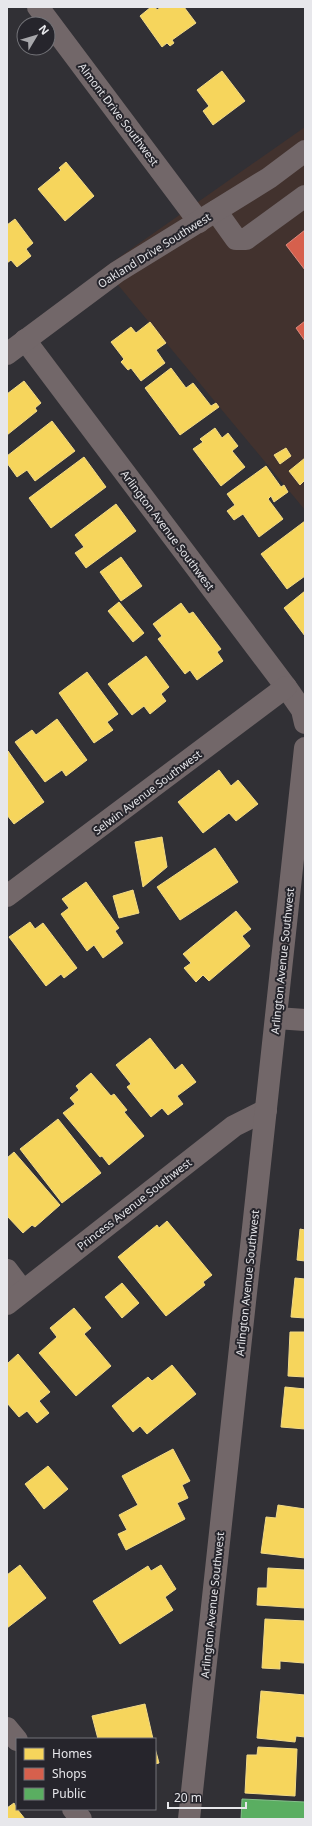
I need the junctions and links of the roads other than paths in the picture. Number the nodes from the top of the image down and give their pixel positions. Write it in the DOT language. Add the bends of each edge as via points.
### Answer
graph roads {
  1 [pos="38,7"];
  2 [pos="305,151"];
  3 [pos="305,196"];
  4 [pos="208,216"];
  5 [pos="25,340"];
  6 [pos="7,354"];
  7 [pos="286,687"];
  8 [pos="305,723"];
  9 [pos="305,748"];
  10 [pos="7,896"];
  11 [pos="276,1018"];
  12 [pos="305,1020"];
  13 [pos="266,1110"];
  14 [pos="7,1270"];
  15 [pos="15,1297"];
  16 [pos="7,1728"];
  17 [pos="16,1739"];
  18 [pos="74,1810"];
  19 [pos="81,1819"];
  20 [pos="189,1819"];
  1 -- 4 [label="street, Almont Drive Southwest"];
  2 -- 4 [label="street, Oakland Drive Southwest" via="269,178"];
  3 -- 4 [label="street, Almont Drive Southwest" via="246,239 236,239"];
  4 -- 5 [label="street, Oakland Drive Southwest" via="117,272"];
  5 -- 6 [label="street, Oakland Drive Southwest"];
  5 -- 7 [label="street, Arlington Avenue Southwest"];
  7 -- 8 [label="street, Arlington Avenue Southwest" via="302,710"];
  7 -- 10 [label="street, Selwin Avenue Southwest"];
  9 -- 11 [label="street, Arlington Avenue Southwest"];
  11 -- 12 [label="street"];
  11 -- 13 [label="street, Arlington Avenue Southwest"];
  13 -- 15 [label="street, Princess Avenue Southwest" via="234,1126"];
  13 -- 20 [label="street, Arlington Avenue Southwest"];
  14 -- 15 [label="street"];
  16 -- 17 [label="street"];
  18 -- 19 [label="street"];
}
